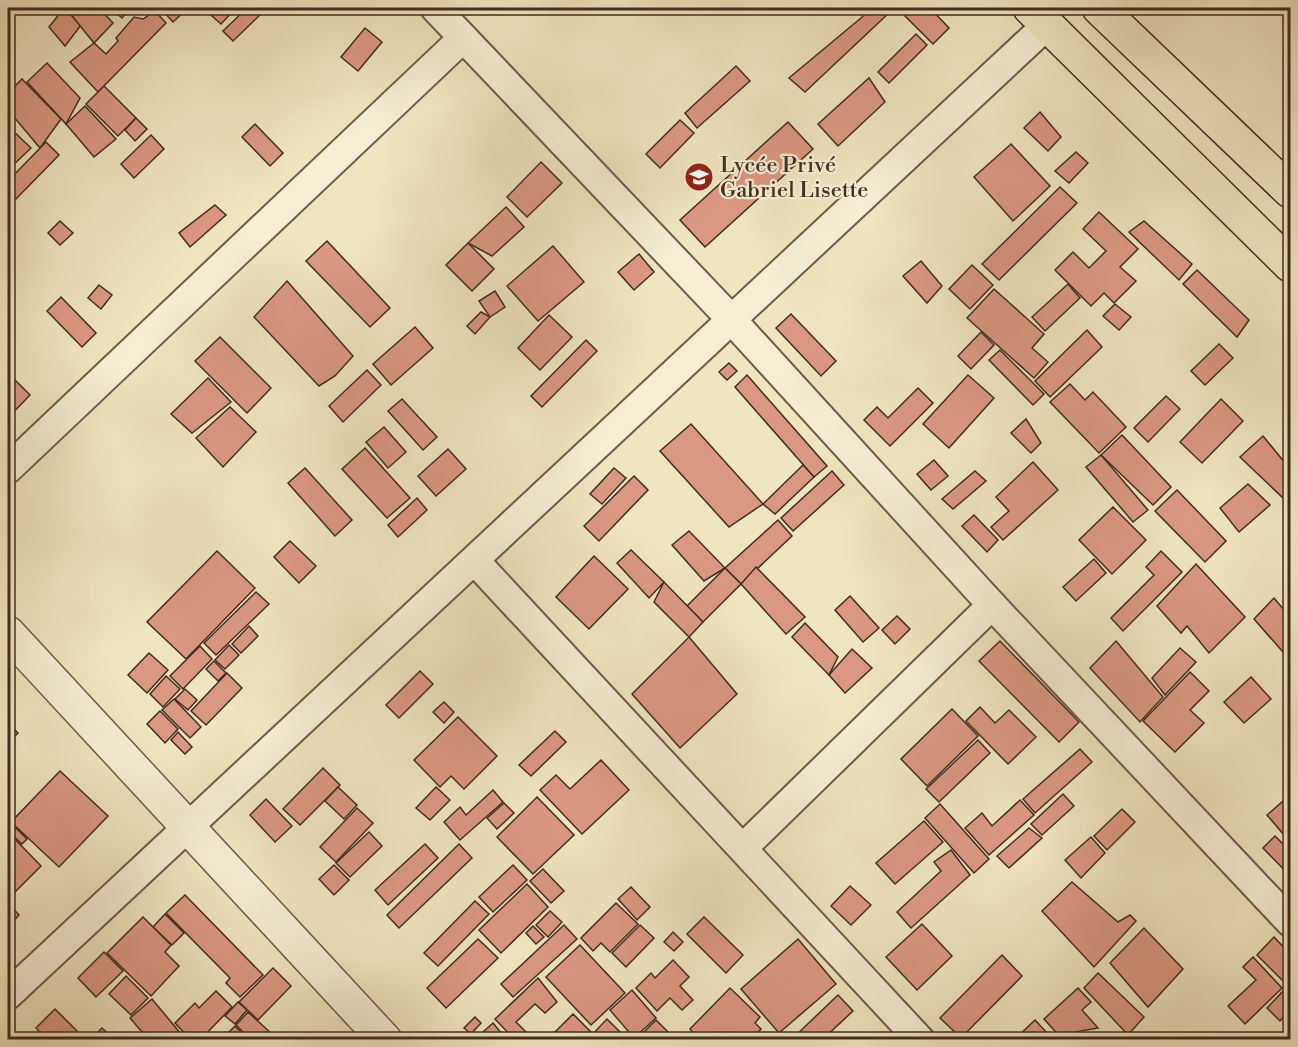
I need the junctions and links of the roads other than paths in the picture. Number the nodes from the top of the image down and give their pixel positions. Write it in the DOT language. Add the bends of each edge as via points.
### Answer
graph roads {
  1 [pos="435,8"];
  2 [pos="1099,8"];
  3 [pos="1039,16"];
  4 [pos="463,38"];
  5 [pos="1290,191"];
  6 [pos="1290,265"];
  7 [pos="730,318"];
  8 [pos="8,469"];
  9 [pos="475,561"];
  10 [pos="992,605"];
  11 [pos="8,633"];
  12 [pos="188,829"];
  13 [pos="743,848"];
  14 [pos="1290,922"];
  15 [pos="8,995"];
  16 [pos="385,1040"];
  17 [pos="920,1040"];
  1 -- 4 [label="street"];
  2 -- 5 [label="main road"];
  3 -- 6 [label="main road"];
  3 -- 7 [label="street"];
  4 -- 7 [label="street"];
  4 -- 8 [label="street"];
  7 -- 9 [label="street"];
  7 -- 10 [label="street"];
  9 -- 12 [label="street"];
  9 -- 13 [label="street"];
  10 -- 13 [label="street"];
  10 -- 14 [label="street"];
  11 -- 12 [label="street"];
  12 -- 15 [label="street"];
  12 -- 16 [label="street"];
  13 -- 17 [label="street"];
}
